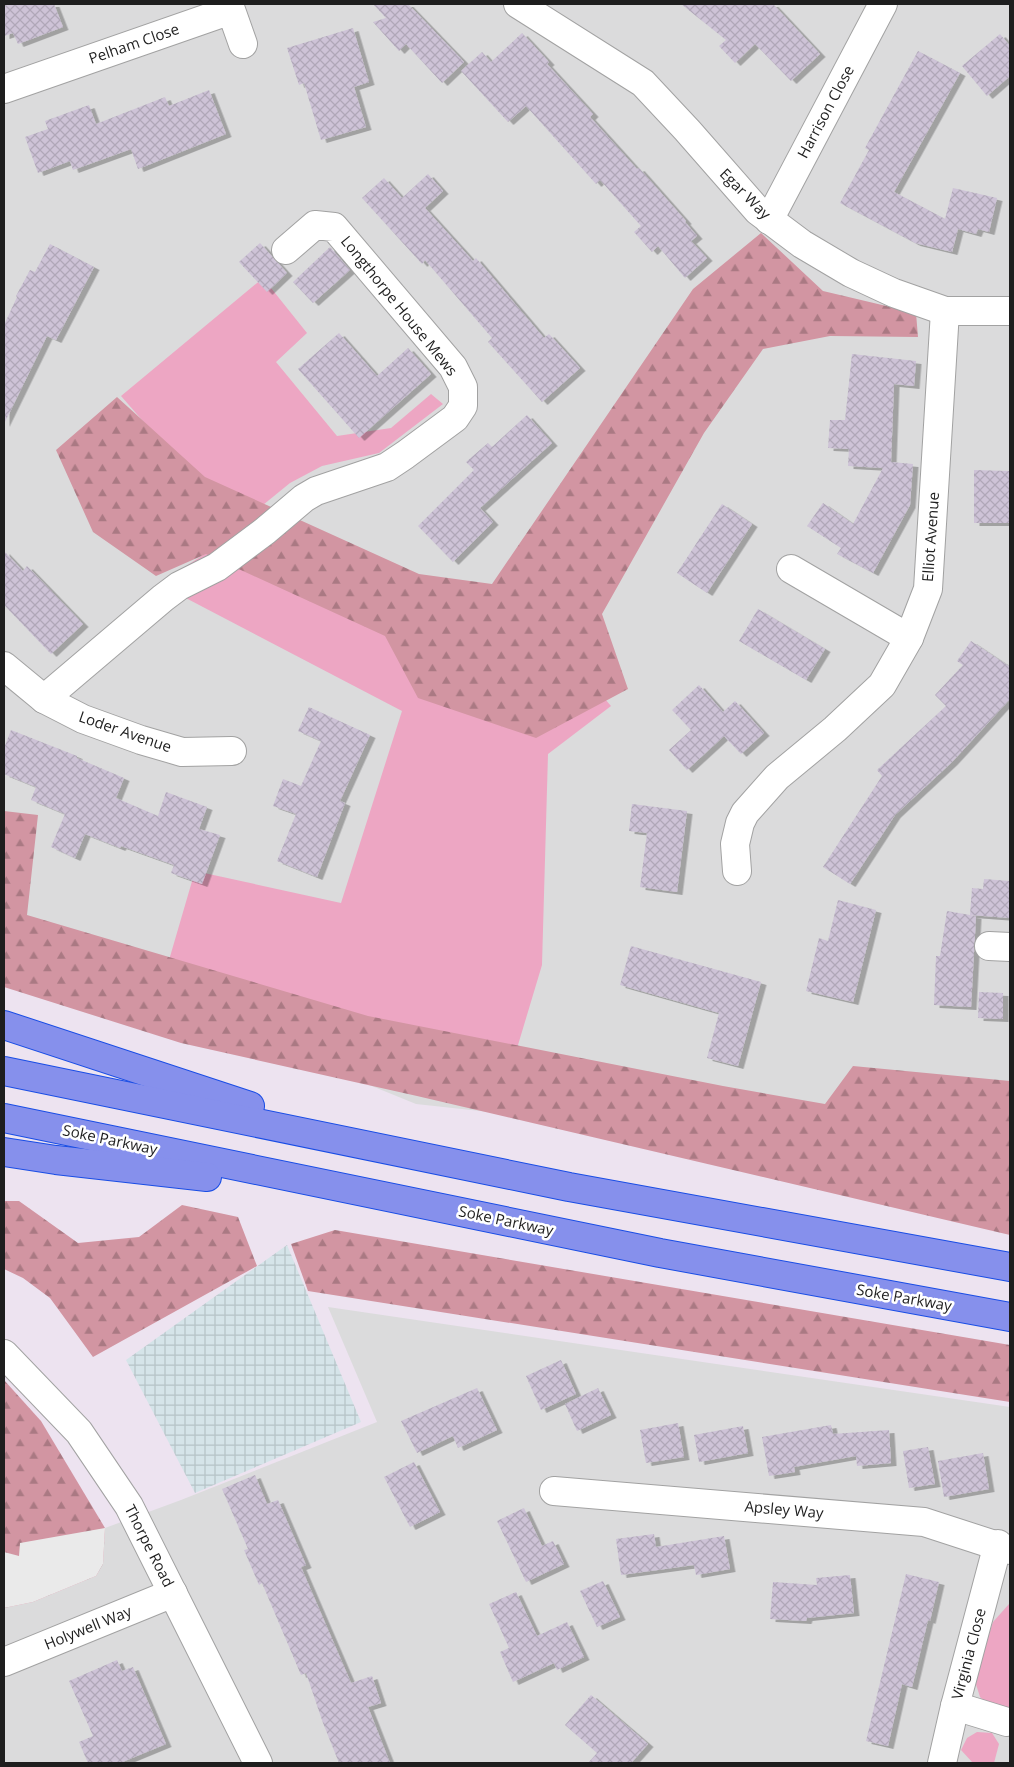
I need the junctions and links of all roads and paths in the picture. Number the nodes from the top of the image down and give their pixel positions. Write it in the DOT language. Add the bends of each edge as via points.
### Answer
graph roads {
  1 [pos="518,4"];
  2 [pos="883,4"];
  3 [pos="243,44"];
  4 [pos="4,89"];
  5 [pos="770,220"];
  6 [pos="286,250"];
  7 [pos="945,311"];
  8 [pos="1010,311"];
  9 [pos="791,569"];
  10 [pos="909,638"];
  11 [pos="4,666"];
  12 [pos="44,699"];
  13 [pos="232,750"];
  14 [pos="737,870"];
  15 [pos="4,1026"];
  16 [pos="4,1071"];
  17 [pos="4,1118"];
  18 [pos="373,1146"];
  19 [pos="4,1152"];
  20 [pos="370,1194"];
  21 [pos="1010,1267"];
  22 [pos="1010,1317"];
  23 [pos="4,1354"];
  24 [pos="554,1491"];
  25 [pos="1004,1547"];
  26 [pos="173,1593"];
  27 [pos="4,1662"];
  28 [pos="955,1706"];
  29 [pos="1007,1722"];
  30 [pos="258,1763"];
  31 [pos="942,1763"];
  1 -- 5 [label="street, Egar Way" via="643,83 758,211"];
  2 -- 5 [label="street, Harrison Close"];
  3 -- 4 [label="street, Pelham Close" via="231,10"];
  5 -- 7 [label="street, Egar Way" via="802,244 851,273"];
  6 -- 12 [label="street, Longthorpe House Mews" via="315,225 334,227 453,367 463,387 463,406 455,418 386,467 336,482 304,498 217,566 163,598"];
  7 -- 8 [label="street, Egar Way"];
  7 -- 10 [label="street, Elliot Avenue" via="928,589"];
  9 -- 10 [label="street"];
  10 -- 14 [label="street, Elliot Avenue" via="882,686 777,777 745,813 735,844"];
  11 -- 12 [label="street, Loder Avenue"];
  12 -- 13 [label="street, Loder Avenue" via="83,720 182,752"];
  15 -- 18 [label="highway"];
  16 -- 18 [label="highway"];
  17 -- 20 [label="highway, Soke Parkway"];
  18 -- 21 [label="highway" via="569,1187"];
  19 -- 20 [label="highway"];
  20 -- 22 [label="highway, Soke Parkway" via="670,1255"];
  23 -- 26 [label="street, Thorpe Road" via="79,1432 129,1506"];
  24 -- 25 [label="street, Apsley Way" via="924,1522"];
  25 -- 28 [label="street, Virginia Close"];
  26 -- 27 [label="street, Holywell Way"];
  26 -- 30 [label="street, Thorpe Road"];
  28 -- 29 [label="street"];
  28 -- 31 [label="street, Virginia Close"];
}
